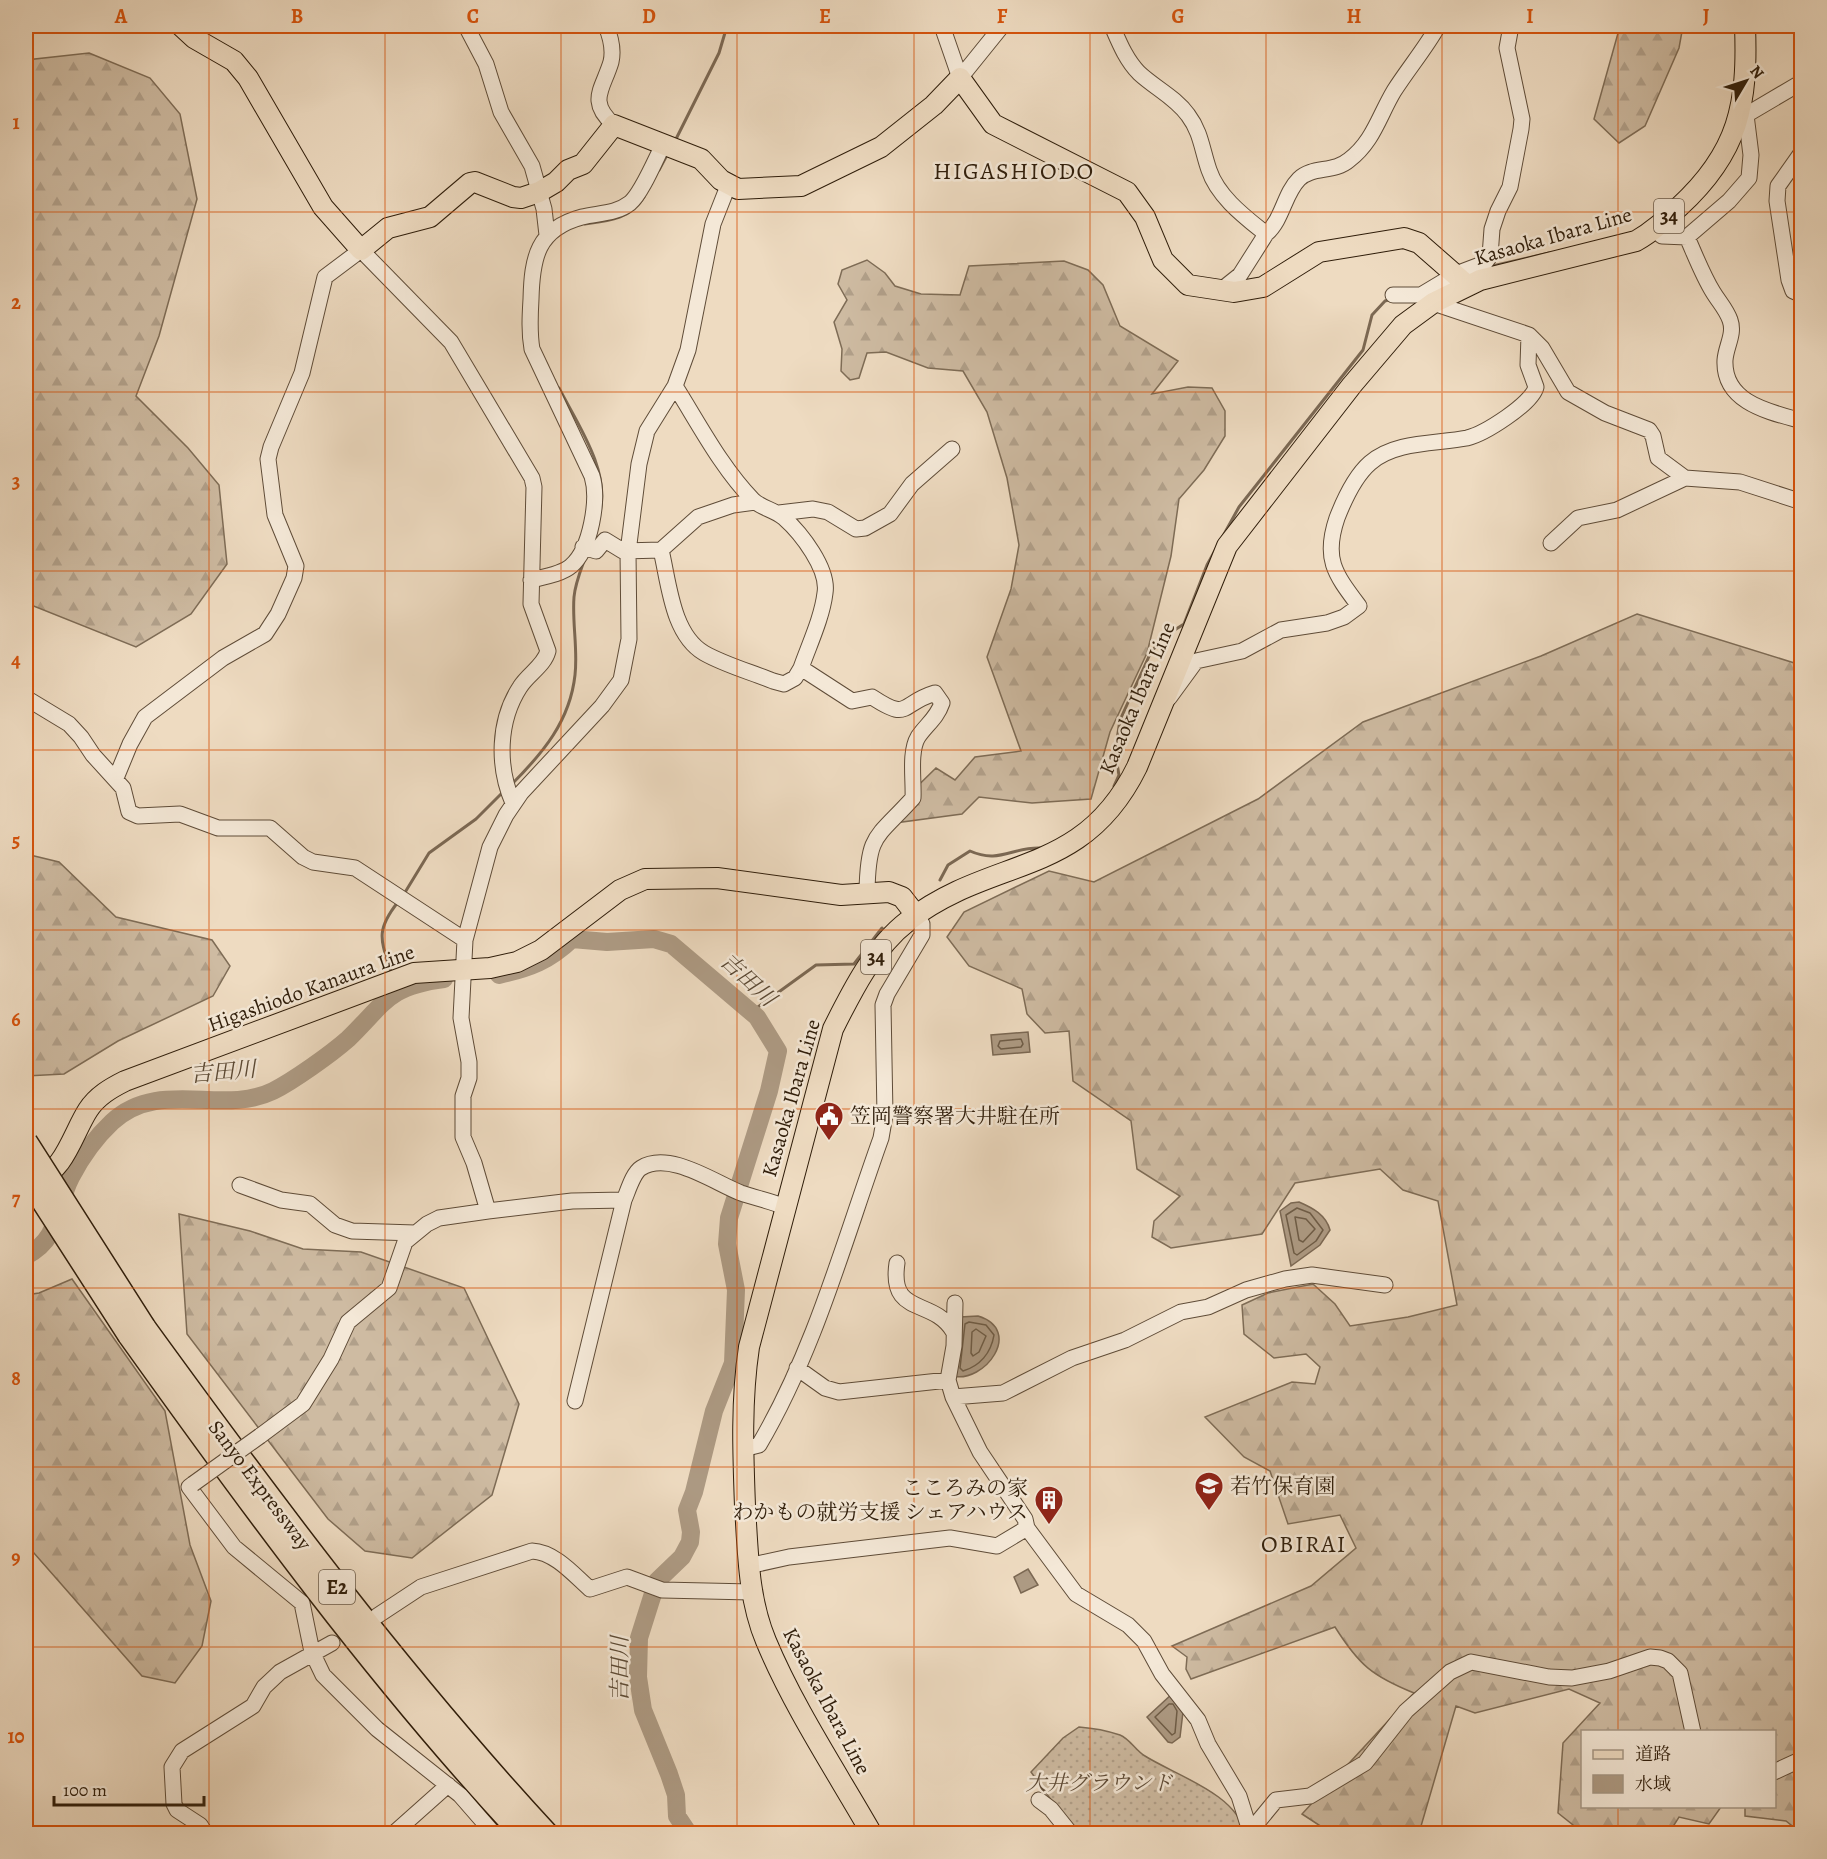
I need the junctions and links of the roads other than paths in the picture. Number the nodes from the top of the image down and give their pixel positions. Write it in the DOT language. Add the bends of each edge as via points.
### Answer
graph roads {
  1 [pos="181,26"];
  2 [pos="466,26"];
  3 [pos="606,26"];
  4 [pos="942,26"];
  5 [pos="1002,26"];
  6 [pos="1112,26"];
  7 [pos="1438,26"];
  8 [pos="1511,26"];
  9 [pos="1745,26"];
  10 [pos="960,78"];
  11 [pos="1801,83"];
  12 [pos="1743,114"];
  13 [pos="614,125"];
  14 [pos="669,145"];
  15 [pos="1802,152"];
  16 [pos="728,186"];
  17 [pos="539,192"];
  18 [pos="1654,229"];
  19 [pos="1266,234"];
  20 [pos="547,235"];
  21 [pos="1688,237"];
  22 [pos="361,250"];
  23 [pos="1462,280"];
  24 [pos="1220,291"];
  25 [pos="1393,295"];
  26 [pos="1802,295"];
  27 [pos="1433,303"];
  28 [pos="1529,335"];
  29 [pos="675,386"];
  30 [pos="1802,421"];
  31 [pos="952,449"];
  32 [pos="1685,478"];
  33 [pos="755,502"];
  34 [pos="1802,502"];
  35 [pos="779,513"];
  36 [pos="1551,543"];
  37 [pos="586,548"];
  38 [pos="660,550"];
  39 [pos="628,552"];
  40 [pos="531,580"];
  41 [pos="801,668"];
  42 [pos="26,698"];
  43 [pos="1165,701"];
  44 [pos="116,778"];
  45 [pos="510,793"];
  46 [pos="867,892"];
  47 [pos="916,915"];
  48 [pos="465,939"];
  49 [pos="464,976"];
  50 [pos="26,1142"];
  51 [pos="26,1175"];
  52 [pos="26,1183"];
  53 [pos="240,1185"];
  54 [pos="624,1200"];
  55 [pos="785,1207"];
  56 [pos="488,1211"];
  57 [pos="414,1233"];
  58 [pos="897,1263"];
  59 [pos="1385,1285"];
  60 [pos="955,1303"];
  61 [pos="137,1331"];
  62 [pos="953,1331"];
  63 [pos="797,1368"];
  64 [pos="948,1380"];
  65 [pos="953,1397"];
  66 [pos="575,1401"];
  67 [pos="743,1449"];
  68 [pos="1027,1528"];
  69 [pos="748,1566"];
  70 [pos="751,1592"];
  71 [pos="377,1616"];
  72 [pos="332,1643"];
  73 [pos="312,1652"];
  74 [pos="1693,1730"];
  75 [pos="1802,1759"];
  76 [pos="1776,1771"];
  77 [pos="448,1785"];
  78 [pos="1039,1800"];
  79 [pos="1249,1832"];
  80 [pos="206,1833"];
  81 [pos="393,1833"];
  82 [pos="494,1833"];
  83 [pos="522,1833"];
  84 [pos="547,1833"];
  85 [pos="872,1833"];
  86 [pos="1071,1833"];
  1 -- 22 [label="main road" via="234,61 248,78 323,207"];
  2 -- 17 [label="street" via="486,64 501,112 532,166"];
  3 -- 13 [label="street" via="612,46 611,60 599,89 599,104 603,116"];
  4 -- 10 [label="street"];
  5 -- 10 [label="street"];
  6 -- 19 [label="street" via="1138,72 1174,100 1199,131 1216,185 1238,212"];
  7 -- 19 [label="street" via="1394,91 1368,144 1338,168 1306,173 1296,182 1277,224"];
  8 -- 23 [label="street" via="1507,48 1522,119 1510,187 1492,229 1491,256"];
  9 -- 12 [label="main road, Kasaoka Ibara Line / 34"];
  10 -- 16 [label="main road" via="934,105 881,147 801,186"];
  10 -- 24 [label="main road" via="993,124 1127,192 1170,270 1188,285"];
  11 -- 12 [label="street"];
  12 -- 18 [label="main road, Kasaoka Ibara Line / 34" via="1708,177"];
  12 -- 21 [label="street" via="1751,155 1749,178"];
  13 -- 14 [label="main road"];
  13 -- 17 [label="main road" via="583,164"];
  14 -- 16 [label="main road" via="701,159"];
  14 -- 20 [label="street" via="633,202 608,213 567,222"];
  15 -- 26 [label="street" via="1778,186 1776,201 1789,280 1793,291"];
  16 -- 29 [label="street" via="713,224 693,331"];
  17 -- 20 [label="street"];
  17 -- 22 [label="main road" via="513,197 470,183 430,218 388,228"];
  18 -- 21 [label="street" via="1662,236"];
  18 -- 23 [label="main road, Kasaoka Ibara Line / 34" via="1636,241"];
  19 -- 24 [label="street" via="1240,275"];
  20 -- 37 [label="street" via="533,263 529,335 538,366 596,489 596,508"];
  21 -- 30 [label="street" via="1731,323 1725,360 1730,382 1752,406"];
  22 -- 40 [label="street" via="451,342 532,478"];
  22 -- 44 [label="street" via="325,277 302,373 268,459 275,515 296,566 283,605 269,630 223,658 145,717"];
  23 -- 24 [label="main road" via="1419,243 1392,238 1318,252 1263,287"];
  23 -- 25 [label="street" via="1421,295"];
  23 -- 27 [label="main road, Kasaoka Ibara Line / 34"];
  27 -- 28 [label="street"];
  27 -- 43 [label="main road, Kasaoka Ibara Line / 34" via="1388,343 1237,530 1218,564"];
  28 -- 32 [label="street" via="1542,348 1568,392 1596,410 1649,430 1658,458"];
  28 -- 43 [label="street" via="1528,365 1536,387 1528,400 1472,436 1433,441 1383,455 1358,478 1337,519 1330,558 1359,606 1327,623 1281,630 1242,651 1196,661"];
  29 -- 33 [label="street" via="727,468"];
  29 -- 39 [label="street" via="647,431"];
  31 -- 35 [label="street" via="912,484 890,514 865,528 856,529 828,512 813,509"];
  32 -- 34 [label="street" via="1740,482"];
  32 -- 36 [label="street" via="1617,510 1578,518"];
  33 -- 35 [label="street"];
  33 -- 38 [label="street" via="698,517"];
  35 -- 41 [label="street" via="806,540 826,592"];
  37 -- 39 [label="street" via="596,551 605,540"];
  37 -- 40 [label="street" via="570,568"];
  38 -- 39 [label="street"];
  38 -- 41 [label="street" via="673,604 694,645 704,653 784,684 795,678"];
  39 -- 45 [label="street" via="630,639 621,680 602,706"];
  40 -- 45 [label="street" via="533,614 548,651 519,689 509,715 501,753"];
  41 -- 46 [label="street" via="852,701 872,697 900,711 935,693 942,703 939,714 914,746 913,798 878,834 871,847"];
  42 -- 44 [label="street" via="69,724"];
  43 -- 47 [label="main road, Kasaoka Ibara Line / 34" via="1128,784 1093,829 1046,857 958,890"];
  44 -- 48 [label="street" via="129,812 138,816 180,814 218,828 270,828 303,857 355,868"];
  45 -- 48 [label="street" via="490,847"];
  46 -- 47 [label="main road, Higashiodo Kanaura Line" via="897,893"];
  46 -- 49 [label="main road, Higashiodo Kanaura Line" via="831,895 717,878 645,879 613,895 529,957"];
  47 -- 55 [label="main road, Kasaoka Ibara Line / 34" via="877,955 855,986 833,1029"];
  47 -- 63 [label="street" via="922,924 922,934 883,1005 885,1116 881,1138 828,1295"];
  48 -- 49 [label="street"];
  49 -- 52 [label="main road, Higashiodo Kanaura Line" via="425,971 394,980 110,1089 88,1109 55,1168 41,1179"];
  49 -- 56 [label="street" via="461,1018 469,1078 463,1096 463,1137"];
  50 -- 61 [label="highway, Sanyo Expressway / E2, bridge"];
  51 -- 61 [label="highway, Sanyo Expressway / E2, bridge"];
  53 -- 57 [label="street" via="281,1200 310,1204 335,1225 352,1231"];
  54 -- 55 [label="street" via="638,1171 651,1165 677,1165"];
  54 -- 56 [label="street" via="572,1201"];
  54 -- 66 [label="street"];
  55 -- 67 [label="main road, Kasaoka Ibara Line / 34" via="749,1347 744,1378"];
  56 -- 57 [label="street" via="439,1218"];
  57 -- 73 [label="street, bridge" via="405,1242 389,1288 348,1322 303,1404 189,1487 234,1547 302,1603"];
  58 -- 62 [label="street" via="895,1280 903,1298 943,1319"];
  59 -- 65 [label="street" via="1312,1275 1285,1279 1208,1307 1181,1312 1003,1392"];
  60 -- 62 [label="street"];
  61 -- 83 [label="highway, Sanyo Expressway / E2" via="263,1523 362,1648"];
  61 -- 84 [label="highway, Sanyo Expressway / E2" via="376,1638"];
  62 -- 64 [label="street"];
  63 -- 64 [label="street" via="825,1388 838,1392"];
  63 -- 67 [label="street" via="759,1445"];
  64 -- 65 [label="street"];
  65 -- 68 [label="street" via="980,1452"];
  67 -- 69 [label="main road, Kasaoka Ibara Line / 34"];
  68 -- 69 [label="street" via="997,1546 950,1538 789,1557"];
  68 -- 79 [label="street" via="1076,1594 1128,1625 1144,1641 1162,1674 1198,1720 1239,1796"];
  69 -- 70 [label="main road, Kasaoka Ibara Line / 34"];
  70 -- 71 [label="street" via="655,1587 627,1577 590,1589 554,1558 532,1551 421,1587"];
  70 -- 85 [label="main road, Kasaoka Ibara Line / 34" via="765,1640 784,1679"];
  72 -- 73 [label="street"];
  73 -- 77 [label="street" via="323,1675 346,1700 376,1729"];
  73 -- 80 [label="street" via="272,1679 252,1706 239,1716 182,1750 172,1767 177,1810"];
  74 -- 79 [label="street" via="1680,1673 1660,1658 1650,1657 1572,1678 1471,1662 1450,1672 1406,1711 1365,1763 1310,1796 1276,1800"];
  75 -- 76 [label="street"];
  77 -- 81 [label="street"];
  77 -- 82 [label="street"];
  78 -- 86 [label="street"];
}
